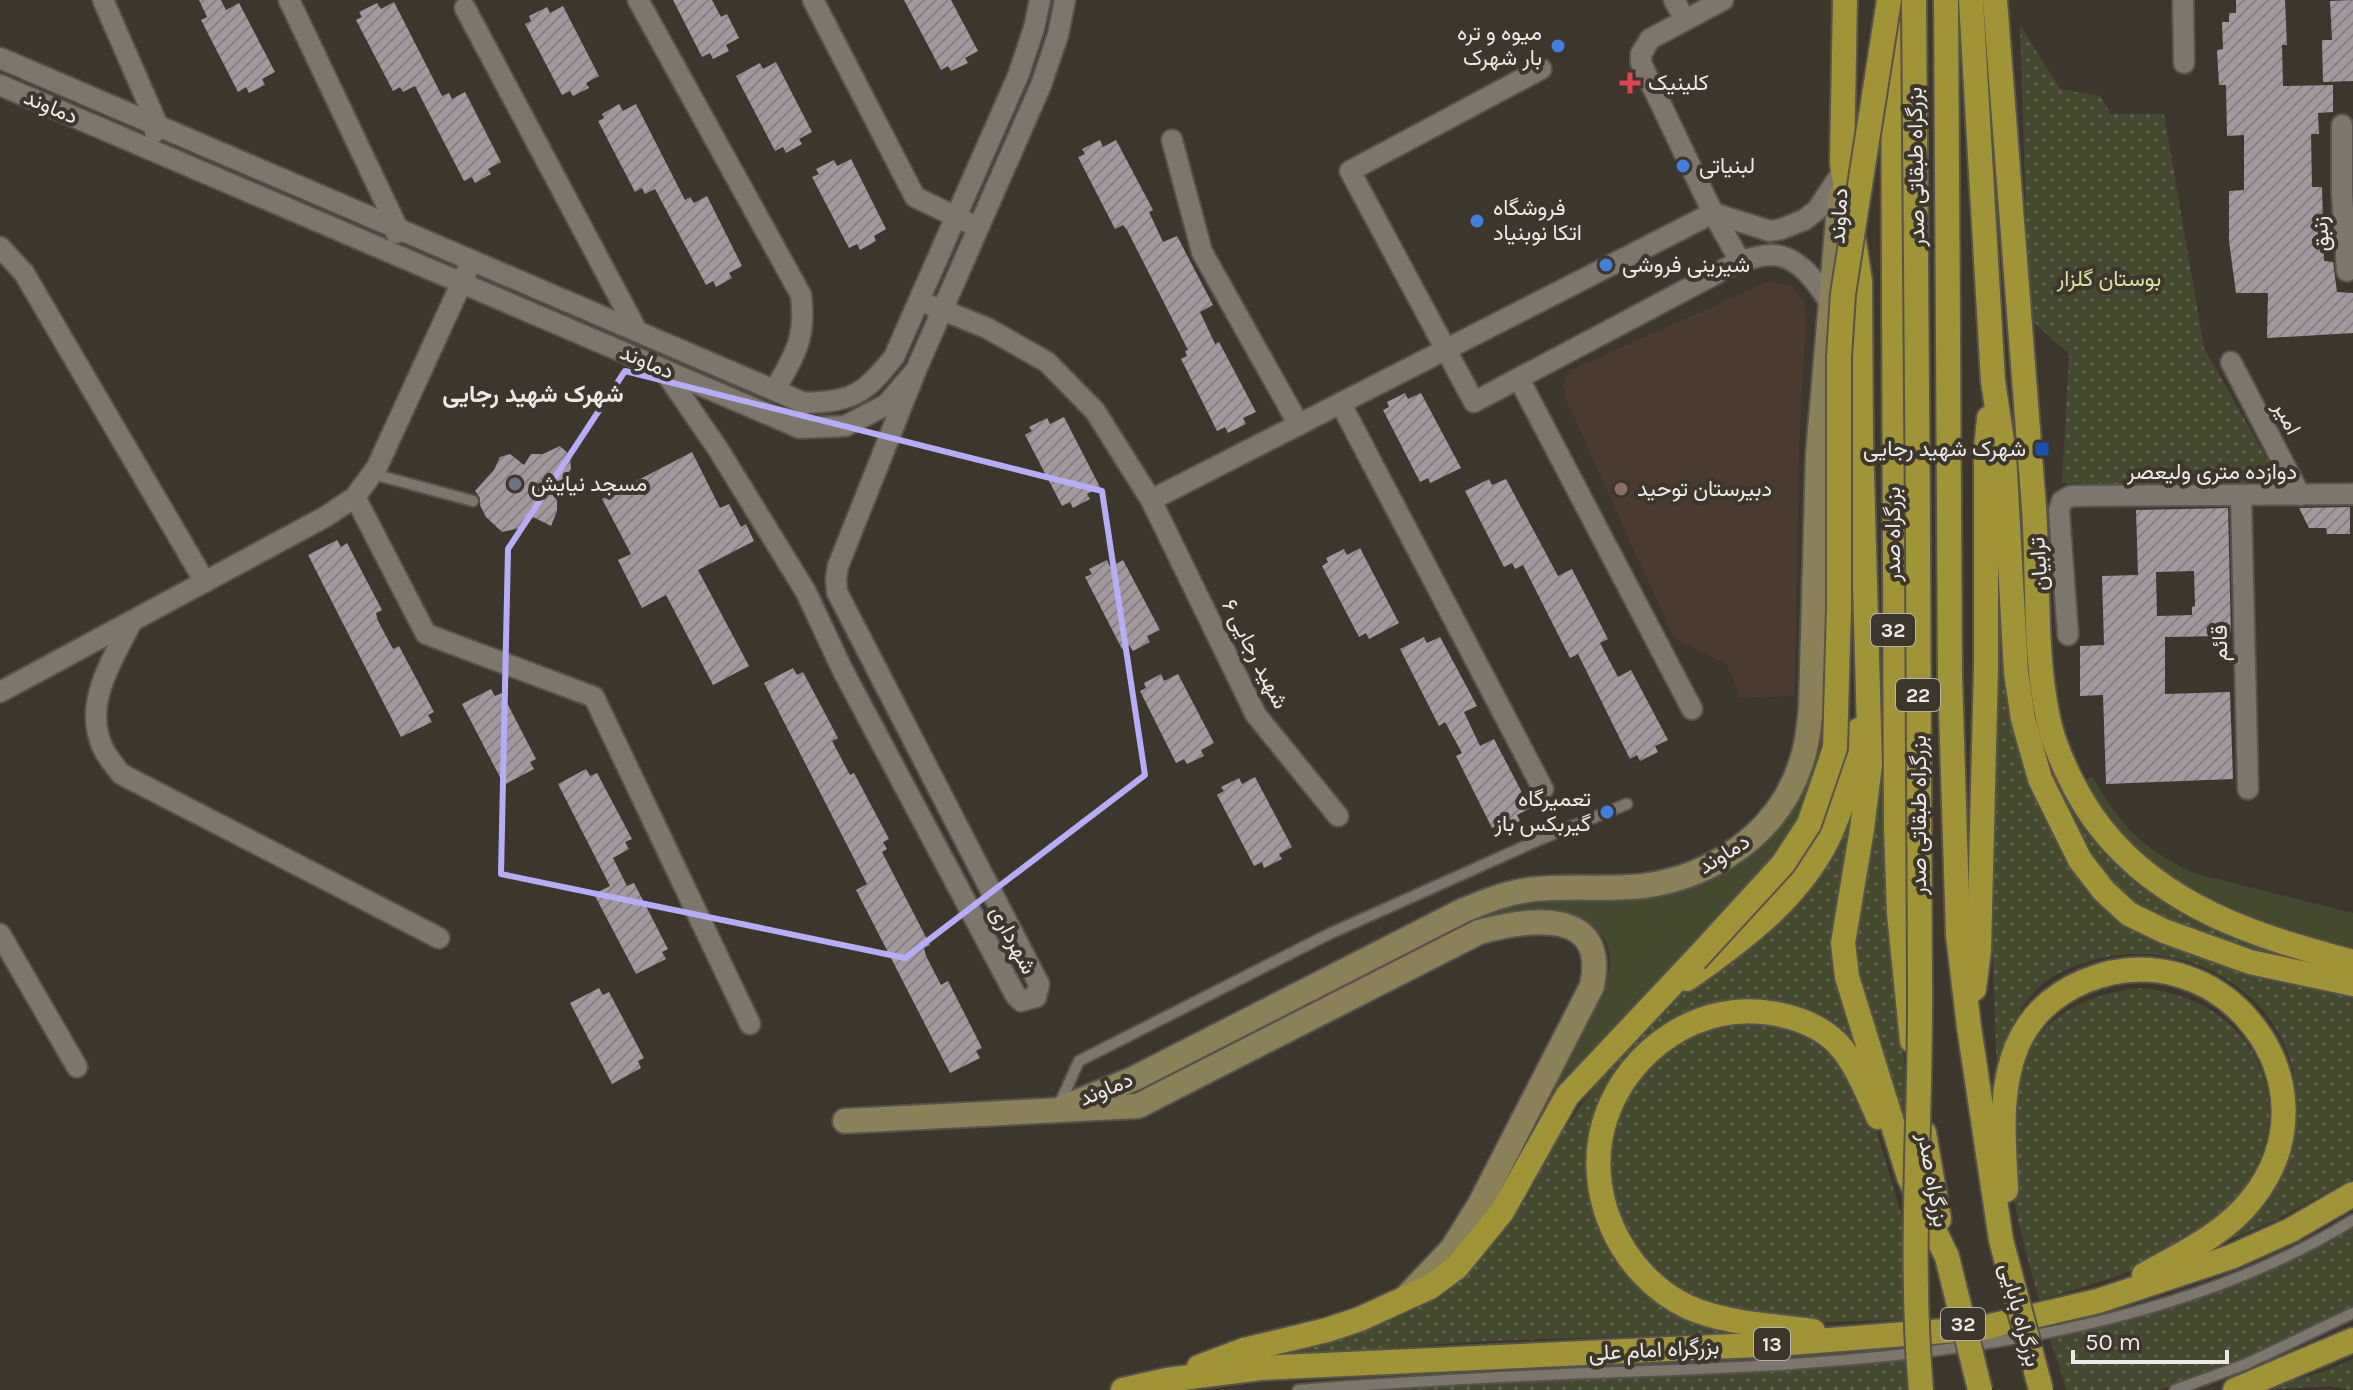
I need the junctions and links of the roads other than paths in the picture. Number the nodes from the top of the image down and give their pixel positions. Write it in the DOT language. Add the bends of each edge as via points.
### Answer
graph roads {
  1 [pos="103,0"];
  2 [pos="289,0"];
  3 [pos="638,0"];
  4 [pos="813,0"];
  5 [pos="1040,0"];
  6 [pos="1065,0"];
  7 [pos="1674,0"];
  8 [pos="1723,0"];
  9 [pos="1845,0"];
  10 [pos="1891,0"];
  11 [pos="1914,0"];
  12 [pos="1946,0"];
  13 [pos="1971,0"];
  14 [pos="1995,0"];
  15 [pos="2183,0"];
  16 [pos="465,8"];
  17 [pos="1685,20"];
  18 [pos="0,58"];
  19 [pos="2184,63"];
  20 [pos="1541,69"];
  21 [pos="0,85"];
  22 [pos="2342,125"];
  23 [pos="158,126"];
  24 [pos="1172,140"];
  25 [pos="148,148"];
  26 [pos="1842,169"];
  27 [pos="2348,194"];
  28 [pos="1713,213"];
  29 [pos="956,217"];
  30 [pos="978,228"];
  31 [pos="398,229"];
  32 [pos="0,247"];
  33 [pos="388,251"];
  34 [pos="472,260"];
  35 [pos="1740,261"];
  36 [pos="2347,271"];
  37 [pos="462,283"];
  38 [pos="919,301"];
  39 [pos="1832,304"];
  40 [pos="942,310"];
  41 [pos="637,331"];
  42 [pos="1860,346"];
  43 [pos="1446,350"];
  44 [pos="2231,362"];
  45 [pos="663,369"];
  46 [pos="916,370"];
  47 [pos="1519,379"];
  48 [pos="1993,381"];
  49 [pos="775,390"];
  50 [pos="1341,404"];
  51 [pos="1299,425"];
  52 [pos="373,474"];
  53 [pos="2353,494"];
  54 [pos="2300,495"];
  55 [pos="2071,496"];
  56 [pos="2241,496"];
  57 [pos="355,497"];
  58 [pos="1151,500"];
  59 [pos="473,501"];
  60 [pos="836,579"];
  61 [pos="205,582"];
  62 [pos="806,592"];
  63 [pos="132,621"];
  64 [pos="2068,635"];
  65 [pos="869,656"];
  66 [pos="842,669"];
  67 [pos="0,692"];
  68 [pos="1866,696"];
  69 [pos="1692,709"];
  70 [pos="1543,789"];
  71 [pos="2248,789"];
  72 [pos="1627,804"];
  73 [pos="1338,816"];
  74 [pos="0,934"];
  75 [pos="439,938"];
  76 [pos="2353,962"];
  77 [pos="2353,984"];
  78 [pos="1654,1002"];
  79 [pos="750,1024"];
  80 [pos="1969,1027"];
  81 [pos="77,1067"];
  82 [pos="1057,1110"];
  83 [pos="845,1121"];
  84 [pos="1909,1177"];
  85 [pos="2353,1194"];
  86 [pos="2353,1220"];
  87 [pos="2001,1240"];
  88 [pos="1947,1257"];
  89 [pos="1405,1299"];
  90 [pos="2098,1301"];
  91 [pos="2353,1313"];
  92 [pos="1855,1336"];
  93 [pos="2353,1340"];
  94 [pos="1167,1380"];
  95 [pos="1123,1390"];
  96 [pos="1298,1390"];
  97 [pos="1921,1390"];
  98 [pos="1980,1390"];
  99 [pos="2041,1390"];
  100 [pos="2175,1390"];
  101 [pos="2235,1390"];
  1 -- 23 [label="street"];
  2 -- 31 [label="street"];
  3 -- 49 [label="street" via="801,295 804,325"];
  4 -- 29 [label="street" via="915,197"];
  5 -- 29 [label="street, دماوند" via="1018,76"];
  6 -- 30 [label="street, دماوند" via="1041,85"];
  7 -- 17 [label="street"];
  8 -- 17 [label="street"];
  9 -- 26 [label="highway"];
  10 -- 78 [label="highway, bridge" via="1843,294 1835,748 1809,824 1783,864"];
  10 -- 88 [label="highway, بزرگراه صدر / 32" via="1899,913 1918,1092"];
  11 -- 97 [label="highway, بزرگراه طبقاتی صدر / 22, bridge" via="1920,1027 1916,1258"];
  12 -- 80 [label="highway" via="1950,676 1958,935"];
  13 -- 48 [label="highway"];
  14 -- 76 [label="highway" via="2042,671 2054,738 2099,826 2157,883 2221,918"];
  15 -- 19 [label="street"];
  16 -- 41 [label="street"];
  17 -- 28 [label="street" via="1650,39 1641,63"];
  18 -- 23 [label="street, دماوند"];
  20 -- 43 [label="street" via="1350,171"];
  21 -- 25 [label="street, دماوند"];
  22 -- 27 [label="street, زنبق"];
  23 -- 25 [label="street"];
  23 -- 31 [label="street, دماوند"];
  24 -- 51 [label="street" via="1202,252"];
  25 -- 33 [label="street, دماوند"];
  26 -- 28 [label="street" via="1817,210 1781,229 1770,231"];
  26 -- 39 [label="main road, دماوند"];
  26 -- 42 [label="highway" via="1860,281"];
  27 -- 36 [label="street, زنبق"];
  28 -- 35 [label="street"];
  28 -- 43 [label="street"];
  29 -- 30 [label="street"];
  29 -- 38 [label="street, دماوند"];
  30 -- 40 [label="street, دماوند"];
  31 -- 33 [label="street"];
  31 -- 34 [label="street, دماوند"];
  32 -- 61 [label="street" via="24,273"];
  33 -- 37 [label="street, دماوند"];
  34 -- 37 [label="street"];
  34 -- 41 [label="street, دماوند"];
  35 -- 39 [label="street" via="1774,254 1797,264 1812,275"];
  35 -- 47 [label="street"];
  37 -- 45 [label="street, دماوند"];
  37 -- 52 [label="street"];
  38 -- 40 [label="street, شهید رجایی ۶"];
  38 -- 49 [label="street, دماوند" via="894,357 871,385 839,401 804,403"];
  39 -- 42 [label="street"];
  39 -- 82 [label="main road, دماوند" via="1821,393 1808,736 1789,791 1756,834 1716,863 1666,882 1528,890 1464,910 1133,1079"];
  40 -- 46 [label="street, دماوند"];
  40 -- 58 [label="street, شهید رجایی ۶" via="1047,362 1095,411"];
  41 -- 49 [label="street, دماوند"];
  42 -- 68 [label="highway"];
  43 -- 47 [label="street" via="1474,402"];
  43 -- 50 [label="street"];
  44 -- 54 [label="street, امیر"];
  45 -- 46 [label="street, دماوند" via="800,428 845,426 886,405"];
  45 -- 62 [label="street, شهرداری"];
  46 -- 60 [label="street"];
  47 -- 69 [label="street"];
  48 -- 77 [label="highway" via="2004,454 2019,697 2040,779 2080,860 2115,903 2144,922 2250,962"];
  48 -- 80 [label="highway" via="1986,450 1979,950"];
  50 -- 51 [label="street"];
  50 -- 70 [label="street"];
  51 -- 58 [label="street"];
  52 -- 57 [label="street"];
  52 -- 59 [label="lane"];
  53 -- 54 [label="street, دوازده متری ولیعصر"];
  54 -- 56 [label="street, دوازده متری ولیعصر"];
  55 -- 56 [label="street, دوازده متری ولیعصر"];
  55 -- 64 [label="street, ترابیان" via="2059,511"];
  56 -- 71 [label="street, قائم"];
  57 -- 61 [label="street"];
  57 -- 79 [label="street" via="426,634 594,697"];
  58 -- 73 [label="street, شهید رجایی ۶" via="1256,715"];
  60 -- 62 [label="street"];
  60 -- 65 [label="street, شهرداری" via="837,592"];
  61 -- 63 [label="street"];
  62 -- 66 [label="street, شهرداری"];
  63 -- 67 [label="street"];
  63 -- 75 [label="street" via="102,683 95,715 102,747 121,774"];
  65 -- 66 [label="street"];
  65 -- 66 [label="street, شهرداری" via="1039,984 1031,1000 1016,996"];
  68 -- 78 [label="highway" via="1847,790 1812,865 1760,925"];
  68 -- 84 [label="highway" via="1870,765 1843,955"];
  72 -- 82 [label="lane" via="1329,934 1079,1061"];
  74 -- 81 [label="street"];
  78 -- 89 [label="highway" via="1567,1096 1502,1212 1457,1267"];
  80 -- 87 [label="highway"];
  82 -- 83 [label="main road, دماوند"];
  82 -- 89 [label="main road, دماوند" via="1138,1106 1479,932 1535,920 1576,929 1594,955 1592,986 1480,1204 1452,1249"];
  84 -- 88 [label="highway"];
  84 -- 92 [label="highway" via="1849,1058 1824,1032 1783,1015 1724,1012 1685,1026 1651,1049 1615,1095 1605,1118 1598,1162 1607,1215 1626,1254 1646,1279 1688,1307 1713,1316"];
  85 -- 90 [label="highway, بزرگراه امام علی / 13" via="2231,1257"];
  86 -- 96 [label="lane" via="2212,1286 2055,1333 1848,1359"];
  87 -- 90 [label="highway" via="2006,1081 2016,1048 2035,1016 2070,987 2133,970 2183,976 2221,994 2261,1033 2280,1078 2282,1134 2270,1171 2251,1201 2224,1227"];
  87 -- 99 [label="highway, بزرگراه بابایی, bridge"];
  88 -- 98 [label="highway, 32, bridge"];
  89 -- 94 [label="highway" via="1349,1323 1244,1350"];
  90 -- 92 [label="highway, بزرگراه امام علی / 13" via="1982,1328"];
  91 -- 100 [label="lane" via="2246,1364"];
  92 -- 94 [label="highway, بزرگراه امام علی / 13" via="1261,1368"];
  93 -- 101 [label="highway"];
  94 -- 95 [label="highway, بزرگراه امام علی / 13"];
}
